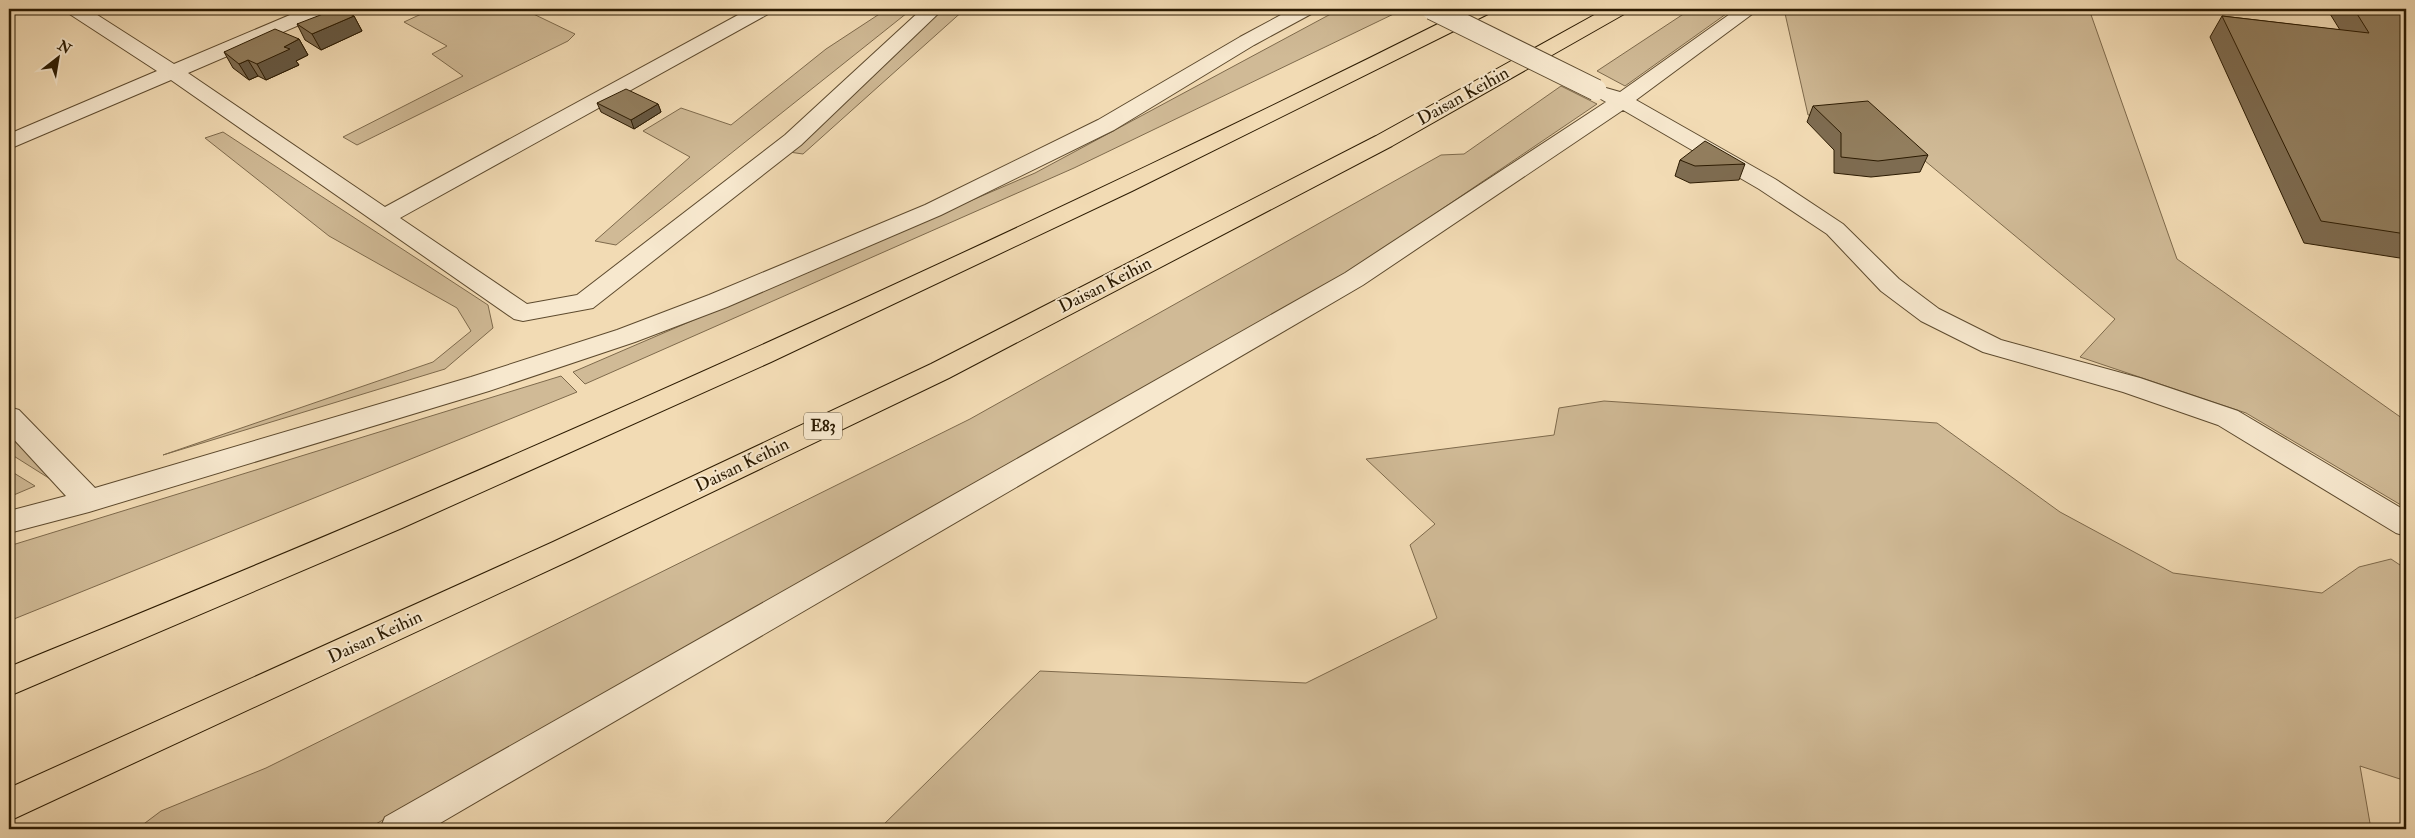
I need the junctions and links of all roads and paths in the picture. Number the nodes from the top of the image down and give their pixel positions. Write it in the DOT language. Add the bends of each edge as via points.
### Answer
graph roads {
  1 [pos="75,9"];
  2 [pos="320,9"];
  3 [pos="763,9"];
  4 [pos="933,9"];
  5 [pos="1306,9"];
  6 [pos="1432,9"];
  7 [pos="1483,9"];
  8 [pos="1619,9"];
  9 [pos="1748,9"];
  10 [pos="171,72"];
  11 [pos="1622,101"];
  12 [pos="9,142"];
  13 [pos="384,217"];
  14 [pos="9,417"];
  15 [pos="90,500"];
  16 [pos="9,522"];
  17 [pos="2406,525"];
  18 [pos="9,682"];
  19 [pos="9,805"];
  20 [pos="398,829"];
  1 -- 10 [label="street"];
  2 -- 10 [label="street"];
  3 -- 13 [label="street"];
  4 -- 13 [label="street" via="792,140 584,302 523,312"];
  5 -- 15 [label="street" via="1106,125 933,210 718,301 626,336 480,384"];
  6 -- 11 [label="street, bridge"];
  7 -- 18 [label="highway" via="1306,99 868,308 515,467"];
  8 -- 19 [label="highway, Daisan Keihin / E83" via="1384,141 940,371 564,550"];
  9 -- 11 [label="street"];
  10 -- 12 [label="street"];
  10 -- 13 [label="street"];
  11 -- 17 [label="street" via="1768,184 1835,229 1890,285 1930,315 1992,346 2130,385 2228,418"];
  11 -- 20 [label="street" via="1354,279"];
  14 -- 15 [label="street"];
  15 -- 16 [label="street"];
}
